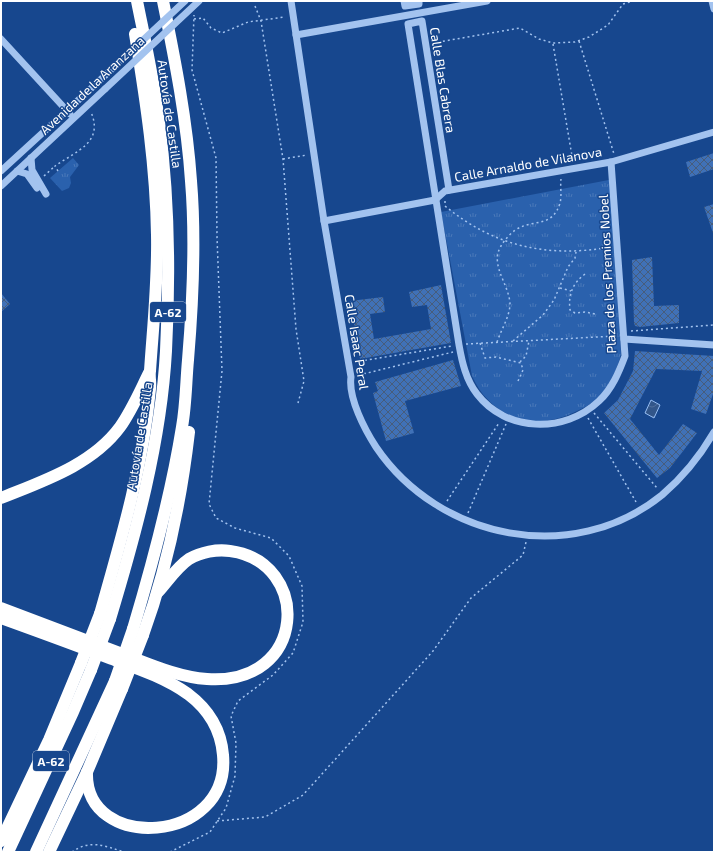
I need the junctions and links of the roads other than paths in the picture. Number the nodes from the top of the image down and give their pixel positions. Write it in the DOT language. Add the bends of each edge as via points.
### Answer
graph roads {
  1 [pos="130,1"];
  2 [pos="137,1"];
  3 [pos="163,1"];
  4 [pos="185,1"];
  5 [pos="199,1"];
  6 [pos="291,1"];
  7 [pos="404,1"];
  8 [pos="419,1"];
  9 [pos="487,1"];
  10 [pos="712,1"];
  11 [pos="714,9"];
  12 [pos="296,35"];
  13 [pos="1,39"];
  14 [pos="67,111"];
  15 [pos="74,118"];
  16 [pos="714,132"];
  17 [pos="31,158"];
  18 [pos="614,161"];
  19 [pos="1,171"];
  20 [pos="18,171"];
  21 [pos="1,186"];
  22 [pos="447,191"];
  23 [pos="435,200"];
  24 [pos="324,221"];
  25 [pos="192,313"];
  26 [pos="624,335"];
  27 [pos="714,346"];
  28 [pos="150,372"];
  29 [pos="714,432"];
  30 [pos="1,498"];
  31 [pos="158,592"];
  32 [pos="1,608"];
  33 [pos="105,616"];
  34 [pos="1,618"];
  35 [pos="138,632"];
  36 [pos="86,666"];
  37 [pos="119,685"];
  38 [pos="87,772"];
  39 [pos="1,841"];
  40 [pos="8,852"];
  41 [pos="36,852"];
  42 [pos="49,852"];
  1 -- 28 [label="highway" via="148,109 155,180 157,270"];
  2 -- 33 [label="highway, Autovía de Castilla / A-62" via="162,145 169,256 166,353 157,422 132,545"];
  3 -- 25 [label="highway, Autovía de Castilla / A-62" via="185,121 191,180 194,249"];
  4 -- 14 [label="street, Avenida de la Aranzana, bridge"];
  5 -- 15 [label="street, Avenida de la Aranzana, bridge"];
  6 -- 12 [label="street, Calle Isaac Peral"];
  7 -- 8 [label="street" via="405,6 419,4"];
  9 -- 12 [label="street"];
  10 -- 11 [label="street"];
  12 -- 24 [label="street, Calle Isaac Peral"];
  13 -- 14 [label="street"];
  14 -- 15 [label="street"];
  14 -- 19 [label="street, Avenida de la Aranzana"];
  15 -- 17 [label="street, Avenida de la Aranzana"];
  16 -- 18 [label="street, Calle Arnaldo de Vilanova"];
  17 -- 20 [label="street, Avenida de la Aranzana"];
  17 -- 20 [label="street" via="32,170 44,195 27,174"];
  18 -- 22 [label="street, Calle Arnaldo de Vilanova"];
  18 -- 26 [label="street, Plaza de los Premios Nobel"];
  20 -- 21 [label="street, Avenida de la Aranzana"];
  22 -- 23 [label="street, Calle Arnaldo de Vilanova"];
  22 -- 23 [label="street, Calle Blas Cabrera" via="422,21 408,24"];
  23 -- 24 [label="street"];
  23 -- 26 [label="street, Plaza de los Premios Nobel" via="466,373 477,394 506,417 527,425 541,425 569,418 587,410 599,401 618,374 625,356"];
  24 -- 29 [label="street, Calle Isaac Peral" via="351,377 350,385 357,409 385,460 411,487 442,509 465,521 527,536 550,536 602,526 640,509 662,494 686,472"];
  25 -- 31 [label="highway" via="194,393 184,473"];
  25 -- 35 [label="highway, Autovía de Castilla / A-62" via="183,425"];
  26 -- 27 [label="street"];
  28 -- 30 [label="highway" via="130,411 105,443 62,472"];
  28 -- 33 [label="highway" via="150,388 136,473"];
  31 -- 32 [label="highway" via="190,559 214,551 240,552 264,565 277,580 287,604 286,631 271,660 261,667 248,674 231,678 206,679 139,660"];
  31 -- 35 [label="highway"];
  33 -- 36 [label="highway, Autovía de Castilla / A-62, bridge"];
  34 -- 38 [label="highway" via="142,670 172,684 201,706 212,721 222,745 222,776 209,806 201,816 183,828 151,838 127,836 101,822 89,799"];
  35 -- 37 [label="highway, Autovía de Castilla / A-62, bridge"];
  36 -- 39 [label="highway"];
  36 -- 40 [label="highway, Autovía de Castilla / A-62" via="74,712"];
  37 -- 38 [label="highway"];
  37 -- 41 [label="highway, Autovía de Castilla / A-62"];
  38 -- 42 [label="highway"];
}
